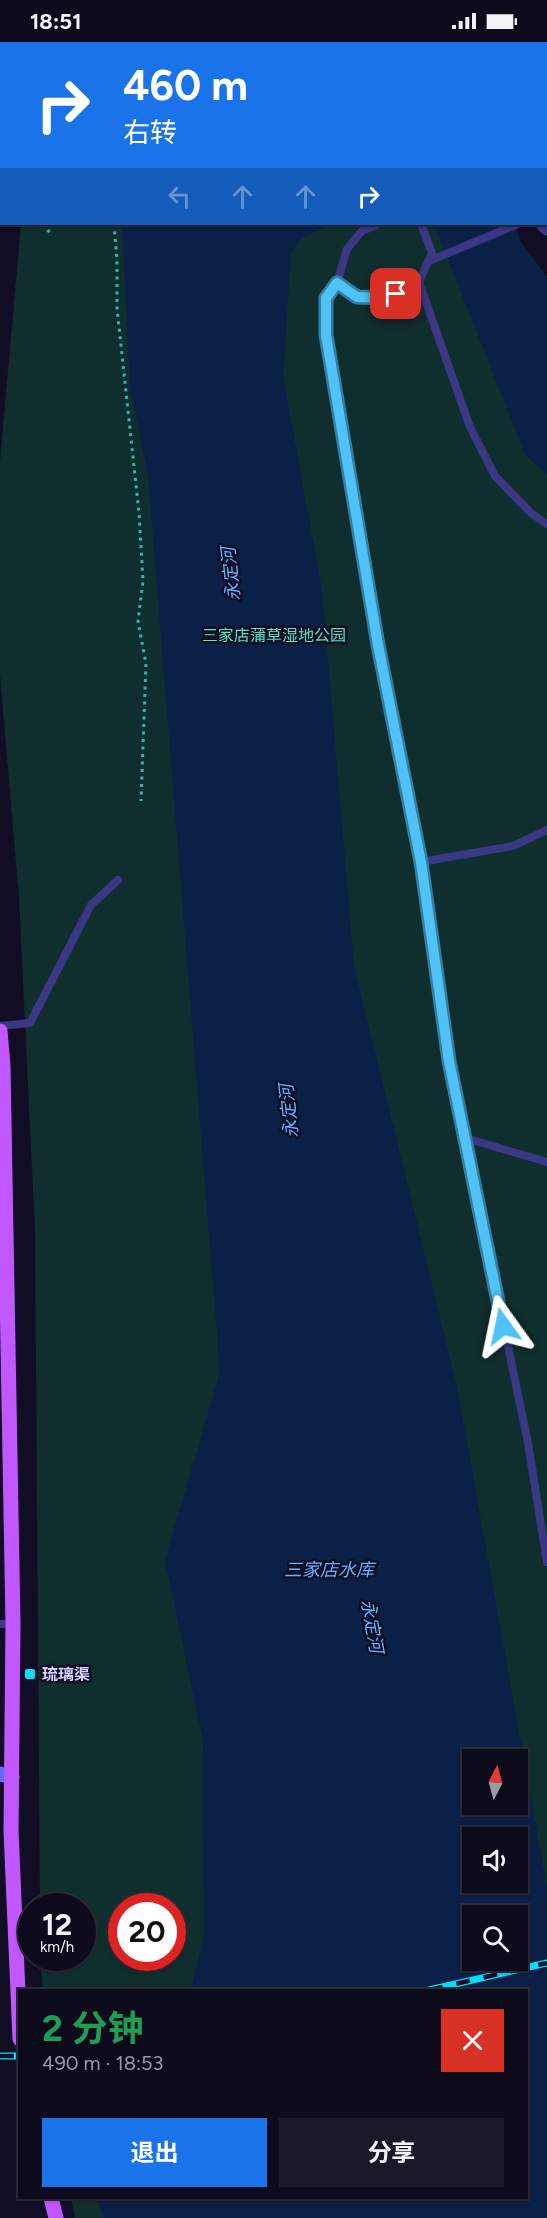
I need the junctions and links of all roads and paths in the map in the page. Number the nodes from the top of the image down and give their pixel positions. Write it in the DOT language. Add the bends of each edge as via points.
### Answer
graph roads {
  1 [pos="44,225"];
  2 [pos="114,225"];
  3 [pos="376,225"];
  4 [pos="421,225"];
  5 [pos="516,225"];
  6 [pos="50,233"];
  7 [pos="429,261"];
  8 [pos="419,282"];
  9 [pos="337,283"];
  10 [pos="547,524"];
  11 [pos="141,801"];
  12 [pos="547,830"];
  13 [pos="421,862"];
  14 [pos="118,880"];
  15 [pos="0,1026"];
  16 [pos="0,1031"];
  17 [pos="465,1138"];
  18 [pos="547,1162"];
  19 [pos="6,1499"];
  20 [pos="547,1562"];
  21 [pos="6,1624"];
  22 [pos="6,1776"];
  23 [pos="18,1993"];
  24 [pos="51,2199"];
  25 [pos="56,2218"];
  1 -- 6 [label="path"];
  2 -- 11 [label="path" via="117,308 143,581 138,621 146,664"];
  3 -- 9 [label="lane" via="362,231 347,249"];
  4 -- 7 [label="lane" via="432,253"];
  5 -- 7 [label="lane"];
  7 -- 8 [label="lane"];
  8 -- 9 [label="lane" via="384,298 357,297"];
  8 -- 10 [label="lane" via="470,427 495,476"];
  9 -- 13 [label="lane" via="326,298 326,335 378,645"];
  12 -- 13 [label="lane" via="513,846"];
  13 -- 17 [label="lane" via="449,1061"];
  14 -- 15 [label="lane" via="91,905 30,1023"];
  16 -- 19 [label="main road"];
  17 -- 18 [label="lane"];
  17 -- 20 [label="lane" via="528,1443"];
  19 -- 21 [label="main road"];
  21 -- 22 [label="main road"];
  22 -- 23 [label="main road"];
  24 -- 25 [label="main road"];
}
